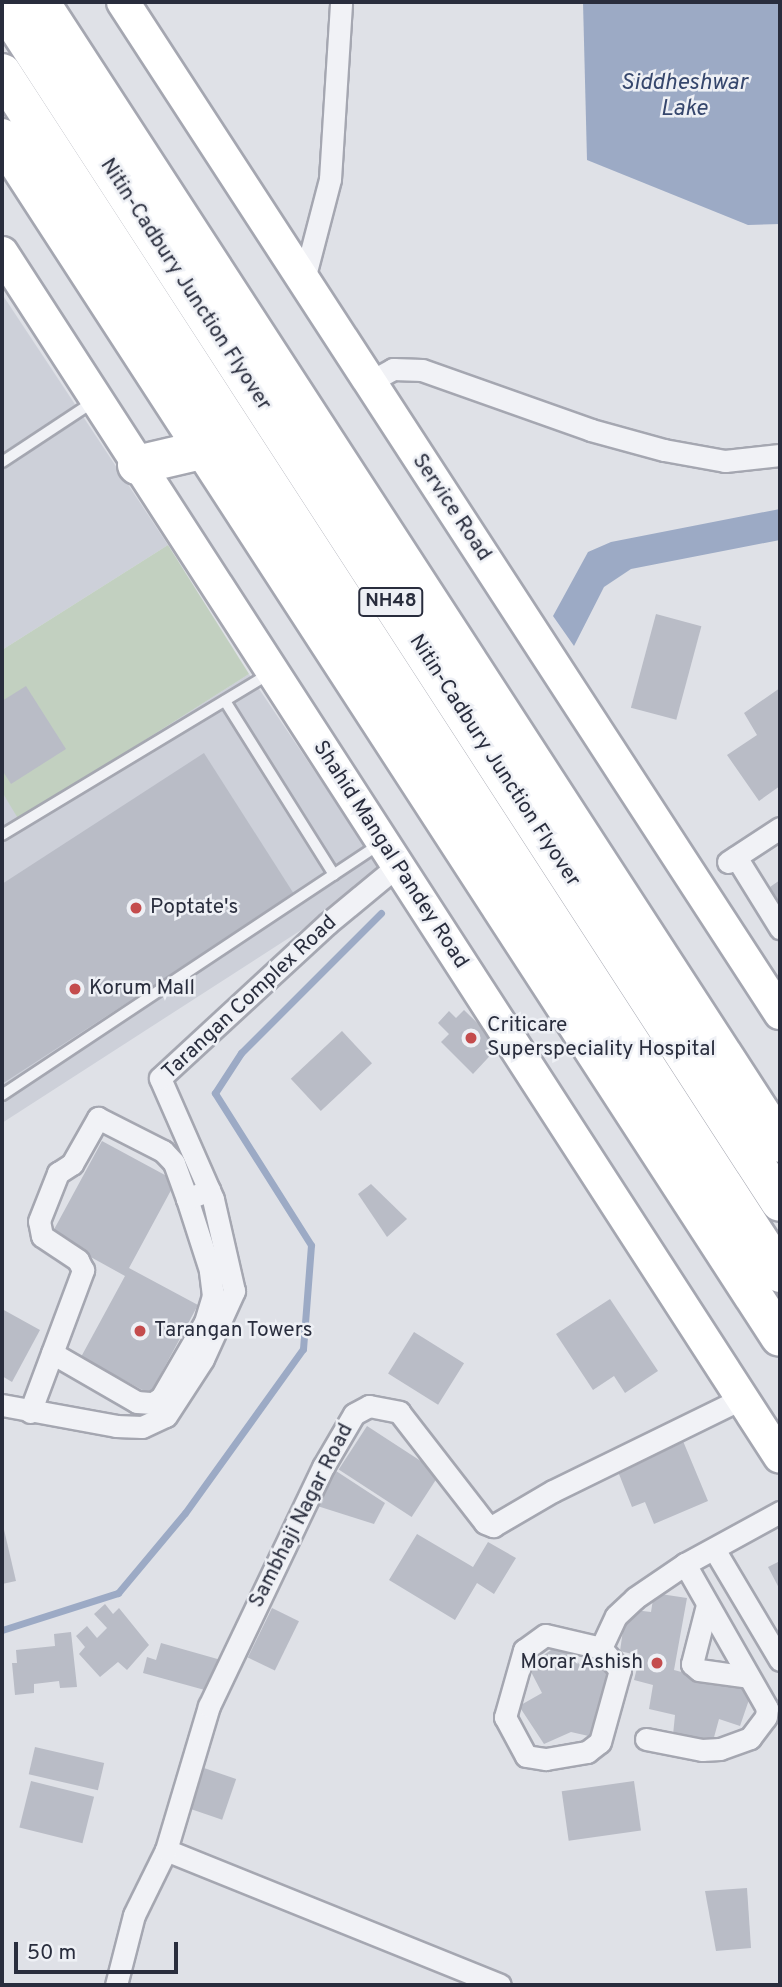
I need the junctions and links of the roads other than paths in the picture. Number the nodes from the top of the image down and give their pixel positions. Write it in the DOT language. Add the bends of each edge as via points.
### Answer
graph roads {
  1 [pos="2,2"];
  2 [pos="40,2"];
  3 [pos="123,2"];
  4 [pos="341,2"];
  5 [pos="2,74"];
  6 [pos="2,138"];
  7 [pos="2,253"];
  8 [pos="303,284"];
  9 [pos="368,383"];
  10 [pos="96,401"];
  11 [pos="201,450"];
  12 [pos="780,454"];
  13 [pos="2,462"];
  14 [pos="137,465"];
  15 [pos="271,673"];
  16 [pos="225,701"];
  17 [pos="780,828"];
  18 [pos="2,835"];
  19 [pos="390,854"];
  20 [pos="334,875"];
  21 [pos="780,928"];
  22 [pos="780,1013"];
  23 [pos="2,1095"];
  24 [pos="780,1143"];
  25 [pos="209,1190"];
  26 [pos="187,1199"];
  27 [pos="780,1202"];
  28 [pos="780,1273"];
  29 [pos="780,1338"];
  30 [pos="52,1353"];
  31 [pos="743,1398"];
  32 [pos="2,1405"];
  33 [pos="30,1412"];
  34 [pos="780,1457"];
  35 [pos="780,1512"];
  36 [pos="713,1549"];
  37 [pos="685,1564"];
  38 [pos="707,1605"];
  39 [pos="601,1648"];
  40 [pos="780,1660"];
  41 [pos="749,1677"];
  42 [pos="646,1739"];
  43 [pos="166,1850"];
  44 [pos="116,1985"];
  45 [pos="500,1985"];
  1 -- 27 [label="highway, Nitin-Cadbury Junction Flyover / NH48"];
  2 -- 24 [label="highway"];
  3 -- 8 [label="street, Service Road"];
  4 -- 8 [label="street" via="330,179"];
  5 -- 28 [label="highway, Nitin-Cadbury Junction Flyover / NH48"];
  6 -- 11 [label="highway"];
  7 -- 10 [label="street, Shahid Mangal Pandey Road"];
  8 -- 9 [label="street, Service Road"];
  9 -- 12 [label="street" via="393,369 422,370 591,430 664,450 725,461"];
  9 -- 22 [label="street, Service Road" via="698,880"];
  10 -- 13 [label="lane"];
  10 -- 14 [label="street, Shahid Mangal Pandey Road"];
  11 -- 14 [label="highway"];
  11 -- 29 [label="highway"];
  14 -- 15 [label="street, Shahid Mangal Pandey Road"];
  15 -- 16 [label="lane"];
  15 -- 19 [label="street, Shahid Mangal Pandey Road"];
  16 -- 18 [label="lane"];
  16 -- 20 [label="lane"];
  17 -- 21 [label="street" via="732,859"];
  19 -- 20 [label="lane"];
  19 -- 25 [label="street, Tarangan Complex Road" via="327,923 160,1079"];
  19 -- 31 [label="street, Shahid Mangal Pandey Road"];
  20 -- 23 [label="lane"];
  25 -- 26 [label="street"];
  25 -- 33 [label="street, Tarangan Complex Road" via="234,1291 203,1359 166,1416 155,1424 130,1427"];
  26 -- 30 [label="street" via="213,1296 205,1322 160,1398 153,1403 137,1402"];
  26 -- 30 [label="street" via="174,1163 163,1151 98,1118 72,1164 58,1173 38,1225 42,1236 78,1260 83,1270"];
  30 -- 33 [label="street"];
  31 -- 34 [label="street, Shahid Mangal Pandey Road"];
  31 -- 43 [label="street, Sambhaji Nagar Road" via="553,1491 493,1526 485,1523 400,1412 369,1406 354,1414 323,1467 209,1706"];
  32 -- 33 [label="street, Tarangan Complex Road"];
  35 -- 36 [label="street"];
  36 -- 37 [label="street"];
  36 -- 40 [label="street"];
  37 -- 38 [label="street"];
  37 -- 39 [label="street" via="616,1616"];
  38 -- 41 [label="street"];
  38 -- 41 [label="street" via="692,1664 699,1670"];
  39 -- 39 [label="street" via="620,1670 600,1742 587,1752 546,1759 526,1756 505,1717 524,1650 545,1634"];
  41 -- 42 [label="street" via="767,1708 766,1717 750,1738 702,1750"];
  43 -- 44 [label="street, Sambhaji Nagar Road" via="134,1915"];
  43 -- 45 [label="street"];
}
